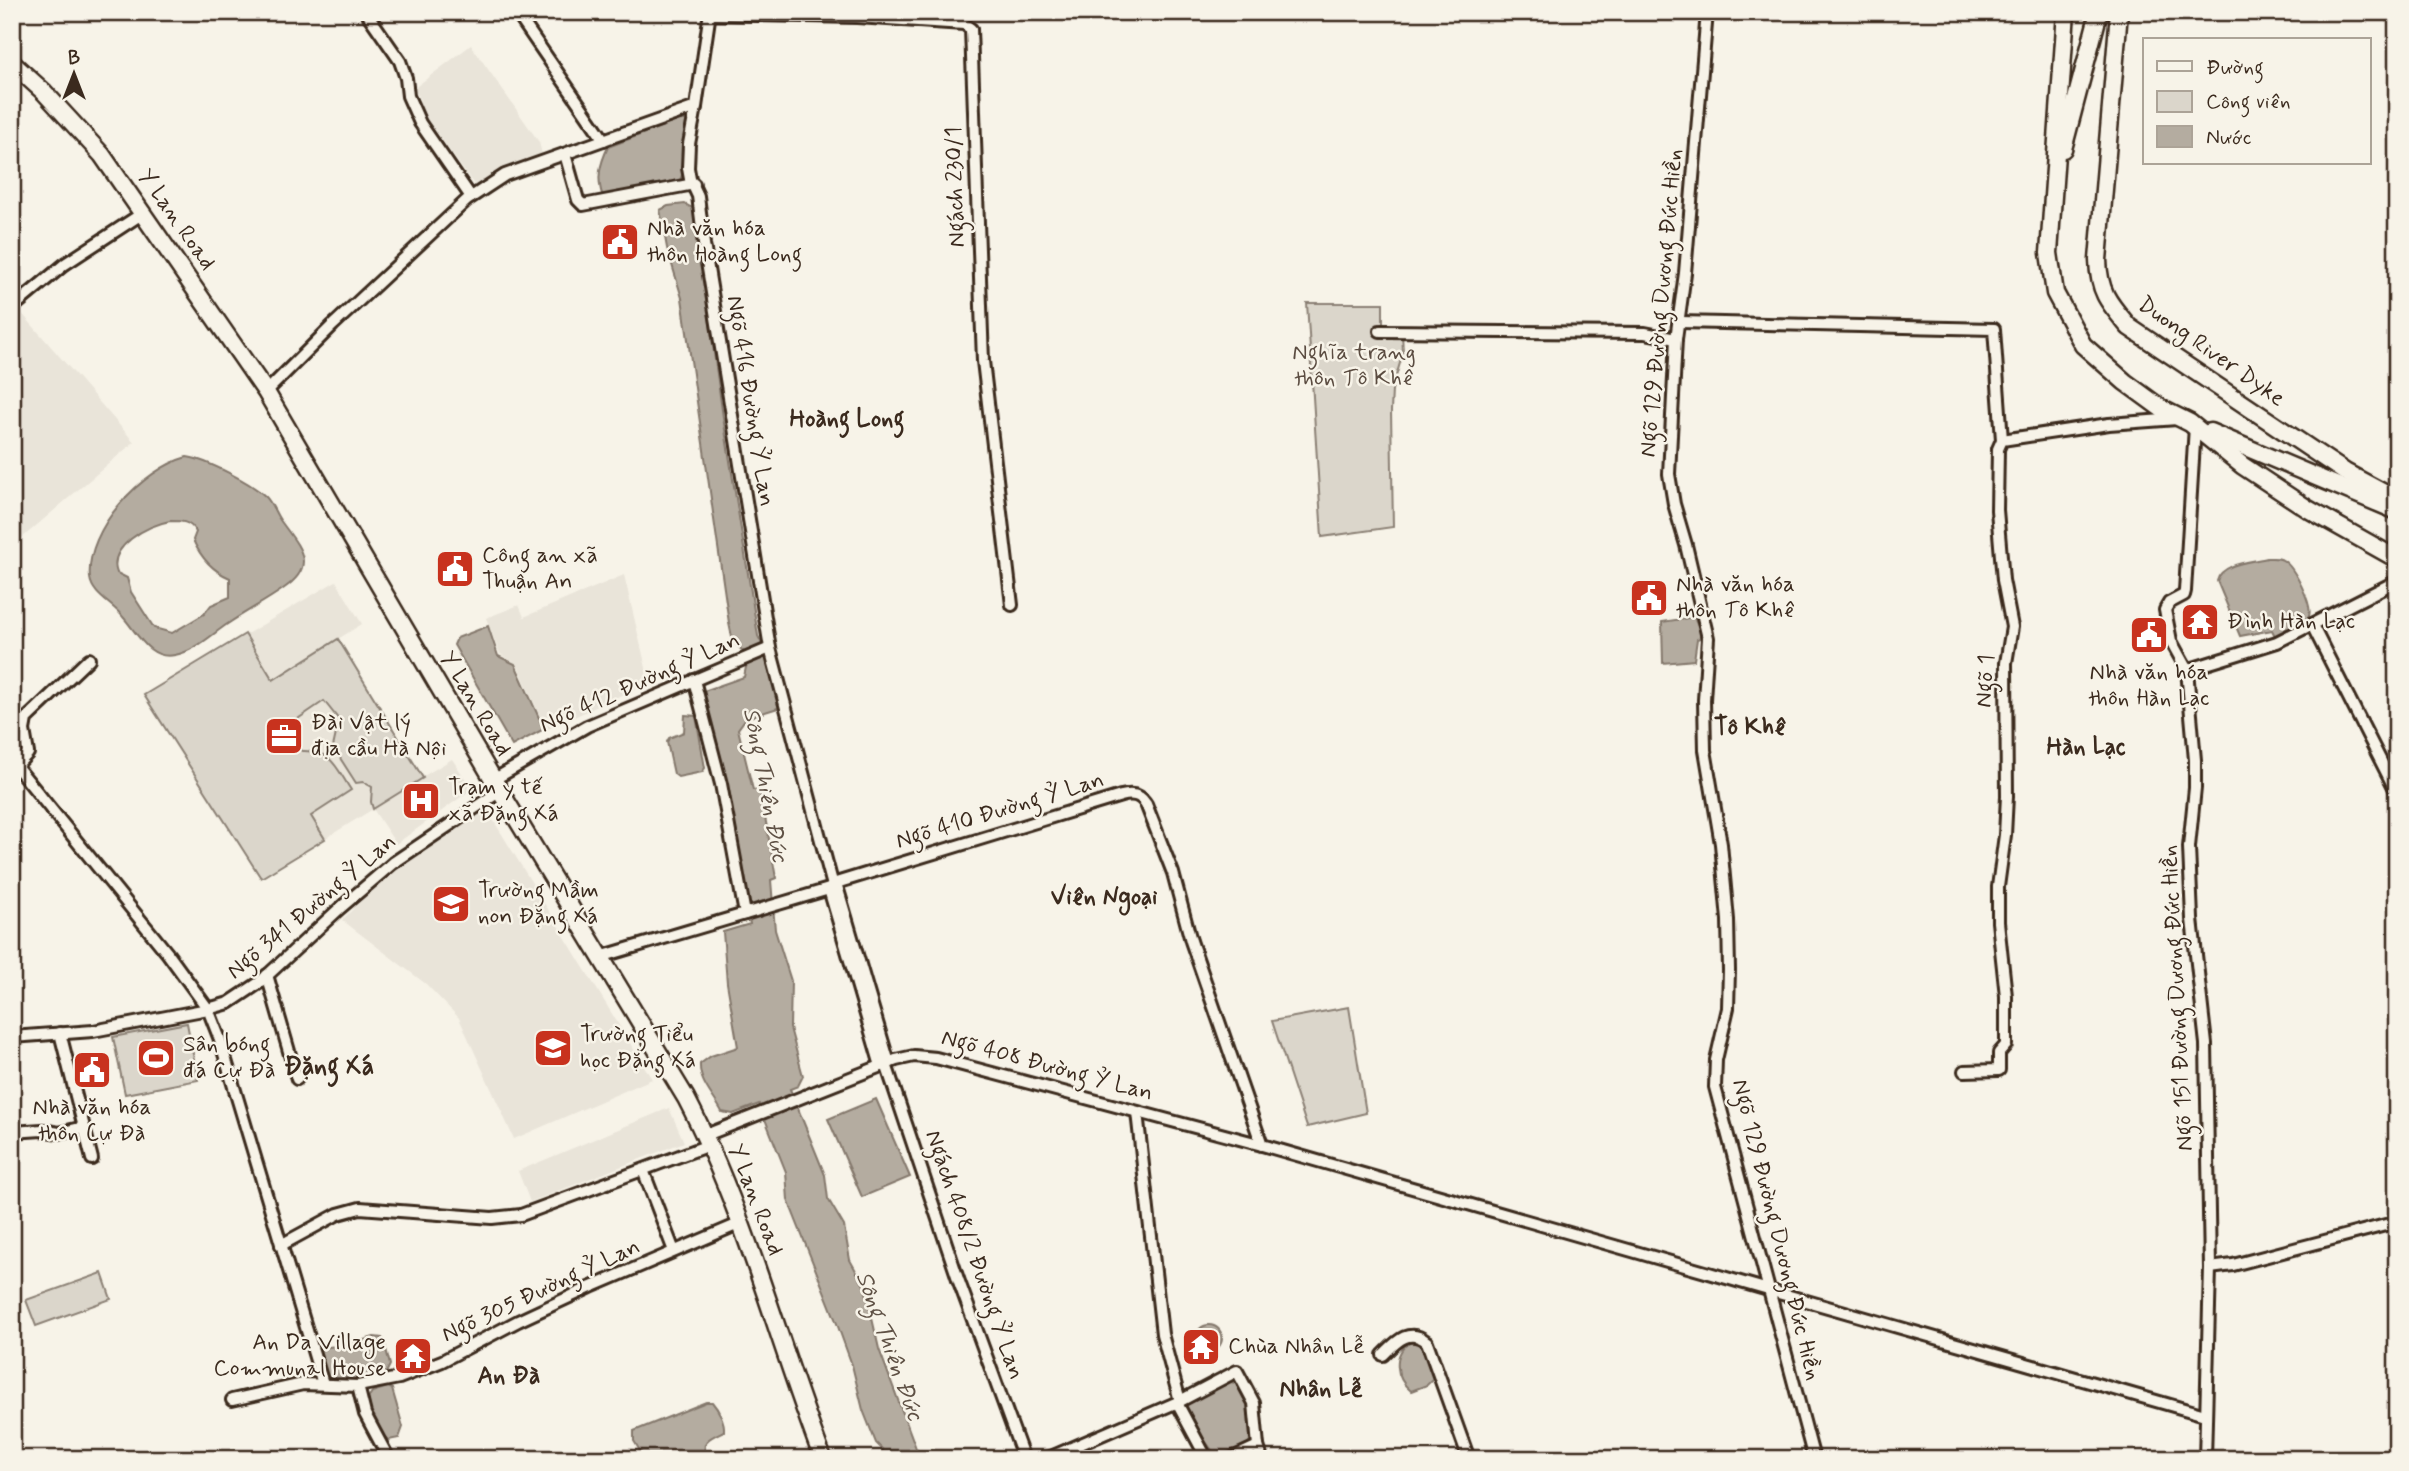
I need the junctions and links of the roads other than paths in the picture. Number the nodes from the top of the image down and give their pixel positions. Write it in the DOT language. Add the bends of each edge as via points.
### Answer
graph roads {
  1 [pos="366,12"];
  2 [pos="516,12"];
  3 [pos="1707,12"];
  4 [pos="2066,12"];
  5 [pos="2099,12"];
  6 [pos="2119,12"];
  7 [pos="710,13"];
  8 [pos="12,63"];
  9 [pos="696,107"];
  10 [pos="604,141"];
  11 [pos="565,154"];
  12 [pos="694,184"];
  13 [pos="2053,189"];
  14 [pos="471,197"];
  15 [pos="143,213"];
  16 [pos="12,308"];
  17 [pos="1680,322"];
  18 [pos="1380,331"];
  19 [pos="1676,339"];
  20 [pos="266,392"];
  21 [pos="2189,422"];
  22 [pos="2002,440"];
  23 [pos="2397,500"];
  24 [pos="2397,512"];
  25 [pos="2397,559"];
  26 [pos="2397,582"];
  27 [pos="1012,606"];
  28 [pos="2312,625"];
  29 [pos="769,648"];
  30 [pos="89,659"];
  31 [pos="2187,670"];
  32 [pos="694,680"];
  33 [pos="14,764"];
  34 [pos="496,785"];
  35 [pos="2397,793"];
  36 [pos="833,886"];
  37 [pos="745,914"];
  38 [pos="600,957"];
  39 [pos="267,975"];
  40 [pos="859,976"];
  41 [pos="208,1009"];
  42 [pos="60,1033"];
  43 [pos="12,1037"];
  44 [pos="886,1064"];
  45 [pos="1964,1071"];
  46 [pos="297,1079"];
  47 [pos="1137,1112"];
  48 [pos="84,1127"];
  49 [pos="12,1132"];
  50 [pos="708,1140"];
  51 [pos="1262,1145"];
  52 [pos="92,1159"];
  53 [pos="643,1170"];
  54 [pos="2397,1222"];
  55 [pos="741,1223"];
  56 [pos="281,1245"];
  57 [pos="674,1251"];
  58 [pos="2210,1268"];
  59 [pos="1771,1293"];
  60 [pos="1383,1355"];
  61 [pos="323,1384"];
  62 [pos="358,1386"];
  63 [pos="232,1401"];
  64 [pos="1179,1402"];
  65 [pos="2205,1415"];
  66 [pos="1258,1446"];
  67 [pos="1465,1457"];
  68 [pos="388,1459"];
  69 [pos="823,1459"];
  70 [pos="1024,1459"];
  71 [pos="1046,1459"];
  72 [pos="1208,1459"];
  73 [pos="1230,1459"];
  74 [pos="1262,1459"];
  75 [pos="1814,1459"];
  76 [pos="2205,1459"];
  1 -- 14 [label="street" via="400,61 420,123"];
  2 -- 10 [label="street"];
  3 -- 17 [label="street, Ngõ 129 Đường Dương Đức Hiền"];
  4 -- 13 [label="main road"];
  5 -- 13 [label="main road"];
  6 -- 23 [label="main road, Duong River Dyke" via="2098,260 2106,300 2129,327 2345,472"];
  7 -- 9 [label="street, Ngõ 416 Đường Ỷ Lan"];
  7 -- 27 [label="street, Ngách 230/1" via="857,17 964,24 971,29 983,361"];
  8 -- 15 [label="main road, Y Lan Road" via="102,155"];
  9 -- 10 [label="street"];
  9 -- 12 [label="street, Ngõ 416 Đường Ỷ Lan" via="688,156"];
  10 -- 11 [label="street"];
  11 -- 12 [label="street" via="583,205"];
  11 -- 14 [label="street" via="505,175"];
  12 -- 29 [label="street, Ngõ 416 Đường Ỷ Lan"];
  13 -- 21 [label="main road" via="2049,253 2054,293 2083,345 2162,409"];
  14 -- 20 [label="street"];
  15 -- 16 [label="street" via="65,264"];
  15 -- 20 [label="main road, Y Lan Road"];
  17 -- 19 [label="street, Ngõ 129 Đường Dương Đức Hiền"];
  17 -- 22 [label="street" via="1994,329"];
  18 -- 19 [label="street" via="1645,333"];
  19 -- 59 [label="street, Ngõ 129 Đường Dương Đức Hiền" via="1669,474 1707,631 1705,750 1728,920 1728,1004 1714,1087"];
  20 -- 34 [label="main road, Y Lan Road"];
  21 -- 22 [label="street" via="2134,421"];
  21 -- 24 [label="main road"];
  21 -- 25 [label="main road" via="2243,466 2308,509"];
  21 -- 31 [label="street, Ngõ 151 Đường Dương Đức Hiền" via="2185,591 2165,610 2171,641"];
  22 -- 45 [label="street, Ngõ 1" via="1997,455 1997,510 2012,627 2006,663 2005,835 1998,887 2006,1045 1999,1052 1999,1070"];
  26 -- 28 [label="street"];
  28 -- 31 [label="street" via="2277,642"];
  28 -- 35 [label="street"];
  29 -- 32 [label="street, Ngõ 412 Đường Ỷ Lan"];
  29 -- 36 [label="street, Ngõ 416 Đường Ỷ Lan"];
  30 -- 33 [label="street" via="26,719 28,753"];
  31 -- 58 [label="street, Ngõ 151 Đường Dương Đức Hiền" via="2195,773 2189,878 2206,1044"];
  32 -- 34 [label="street, Ngõ 412 Đường Ỷ Lan" via="587,726"];
  32 -- 37 [label="street" via="721,784"];
  33 -- 41 [label="street"];
  34 -- 38 [label="main road, Y Lan Road"];
  34 -- 39 [label="street, Ngõ 341 Đường Ỷ Lan" via="393,863"];
  36 -- 37 [label="street, Ngõ 410 Đường Ỷ Lan"];
  36 -- 40 [label="street, Ngõ 416 Đường Ỷ Lan"];
  36 -- 51 [label="street, Ngõ 410 Đường Ỷ Lan" via="1121,796 1139,796 1168,860 1191,941"];
  37 -- 38 [label="street, Ngõ 410 Đường Ỷ Lan"];
  38 -- 50 [label="main road, Y Lan Road"];
  39 -- 41 [label="street, Ngõ 341 Đường Ỷ Lan" via="240,997"];
  39 -- 46 [label="street"];
  40 -- 44 [label="street, Ngách 408/2 Đường Ỷ Lan"];
  41 -- 42 [label="street, Ngõ 341 Đường Ỷ Lan"];
  41 -- 56 [label="street"];
  42 -- 43 [label="street, Ngõ 341 Đường Ỷ Lan"];
  42 -- 48 [label="street"];
  44 -- 47 [label="street, Ngõ 408 Đường Ỷ Lan" via="914,1056 936,1058"];
  44 -- 50 [label="street, Ngõ 408 Đường Ỷ Lan" via="742,1121"];
  44 -- 70 [label="street, Ngách 408/2 Đường Ỷ Lan"];
  47 -- 51 [label="street, Ngõ 408 Đường Ỷ Lan"];
  47 -- 64 [label="street" via="1162,1334"];
  48 -- 49 [label="street" via="58,1133"];
  48 -- 52 [label="street"];
  50 -- 53 [label="street, Ngõ 408 Đường Ỷ Lan"];
  50 -- 55 [label="main road, Y Lan Road"];
  51 -- 59 [label="street, Ngõ 408 Đường Ỷ Lan"];
  53 -- 56 [label="street, Ngõ 408 Đường Ỷ Lan" via="507,1218 349,1210"];
  53 -- 57 [label="street"];
  54 -- 58 [label="street"];
  55 -- 57 [label="street, Ngõ 305 Đường Ỷ Lan"];
  55 -- 69 [label="main road, Y Lan Road"];
  56 -- 61 [label="street"];
  57 -- 62 [label="street, Ngõ 305 Đường Ỷ Lan" via="421,1370"];
  58 -- 65 [label="street, Ngõ 151 Đường Dương Đức Hiền"];
  59 -- 65 [label="street, Ngõ 408 Đường Ỷ Lan"];
  59 -- 75 [label="street, Ngõ 129 Đường Dương Đức Hiền"];
  60 -- 67 [label="street" via="1408,1335 1427,1342"];
  61 -- 62 [label="street, Ngõ 305 Đường Ỷ Lan"];
  61 -- 63 [label="street, Ngõ 305 Đường Ỷ Lan" via="303,1384"];
  62 -- 68 [label="street" via="365,1414"];
  64 -- 66 [label="street" via="1237,1371 1254,1403"];
  64 -- 71 [label="street"];
  64 -- 72 [label="street"];
  65 -- 76 [label="street, Ngõ 151 Đường Dương Đức Hiền"];
  66 -- 73 [label="street"];
  66 -- 74 [label="street"];
}
